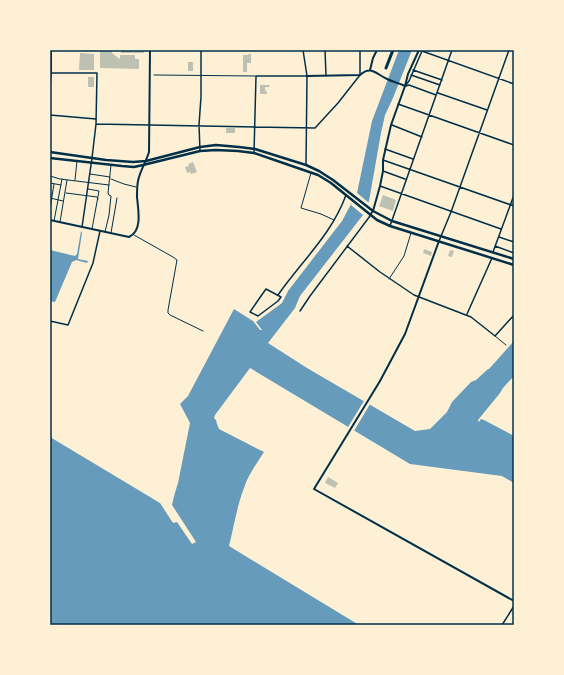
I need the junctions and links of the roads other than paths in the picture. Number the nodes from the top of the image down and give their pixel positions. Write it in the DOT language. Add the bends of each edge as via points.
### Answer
graph roads {
  1 [pos="51,50"];
  2 [pos="150,50"];
  3 [pos="201,50"];
  4 [pos="303,50"];
  5 [pos="326,50"];
  6 [pos="360,50"];
  7 [pos="377,50"];
  8 [pos="394,50"];
  9 [pos="421,50"];
  10 [pos="452,50"];
  11 [pos="509,50"];
  12 [pos="449,60"];
  13 [pos="386,68"];
  14 [pos="370,70"];
  15 [pos="413,70"];
  16 [pos="50,73"];
  17 [pos="154,75"];
  18 [pos="200,75"];
  19 [pos="360,75"];
  20 [pos="411,75"];
  21 [pos="256,76"];
  22 [pos="307,76"];
  23 [pos="326,76"];
  24 [pos="499,78"];
  25 [pos="442,80"];
  26 [pos="514,84"];
  27 [pos="440,85"];
  28 [pos="405,86"];
  29 [pos="50,88"];
  30 [pos="437,94"];
  31 [pos="398,104"];
  32 [pos="487,110"];
  33 [pos="50,114"];
  34 [pos="430,115"];
  35 [pos="96,119"];
  36 [pos="96,124"];
  37 [pos="149,125"];
  38 [pos="199,125"];
  39 [pos="391,125"];
  40 [pos="254,127"];
  41 [pos="306,127"];
  42 [pos="479,133"];
  43 [pos="422,137"];
  44 [pos="514,145"];
  45 [pos="200,147"];
  46 [pos="255,149"];
  47 [pos="385,149"];
  48 [pos="200,151"];
  49 [pos="50,152"];
  50 [pos="254,153"];
  51 [pos="50,158"];
  52 [pos="92,158"];
  53 [pos="413,159"];
  54 [pos="383,160"];
  55 [pos="77,161"];
  56 [pos="146,161"];
  57 [pos="91,163"];
  58 [pos="111,165"];
  59 [pos="144,165"];
  60 [pos="306,165"];
  61 [pos="410,169"];
  62 [pos="383,171"];
  63 [pos="312,173"];
  64 [pos="90,174"];
  65 [pos="50,176"];
  66 [pos="110,178"];
  67 [pos="62,179"];
  68 [pos="67,180"];
  69 [pos="75,180"];
  70 [pos="406,180"];
  71 [pos="89,182"];
  72 [pos="50,183"];
  73 [pos="54,184"];
  74 [pos="61,185"];
  75 [pos="109,185"];
  76 [pos="380,186"];
  77 [pos="459,187"];
  78 [pos="138,188"];
  79 [pos="88,189"];
  80 [pos="347,190"];
  81 [pos="65,193"];
  82 [pos="401,194"];
  83 [pos="346,195"];
  84 [pos="514,195"];
  85 [pos="86,196"];
  86 [pos="51,198"];
  87 [pos="98,198"];
  88 [pos="117,198"];
  89 [pos="59,200"];
  90 [pos="64,201"];
  91 [pos="510,205"];
  92 [pos="514,206"];
  93 [pos="50,208"];
  94 [pos="373,211"];
  95 [pos="451,212"];
  96 [pos="370,215"];
  97 [pos="50,220"];
  98 [pos="334,220"];
  99 [pos="54,221"];
  100 [pos="392,221"];
  101 [pos="60,222"];
  102 [pos="390,226"];
  103 [pos="82,227"];
  104 [pos="92,229"];
  105 [pos="501,229"];
  106 [pos="100,231"];
  107 [pos="105,232"];
  108 [pos="111,233"];
  109 [pos="411,233"];
  110 [pos="133,235"];
  111 [pos="441,237"];
  112 [pos="499,237"];
  113 [pos="439,241"];
  114 [pos="514,242"];
  115 [pos="347,246"];
  116 [pos="495,246"];
  117 [pos="493,252"];
  118 [pos="514,253"];
  119 [pos="492,258"];
  120 [pos="514,259"];
  121 [pos="514,265"];
  122 [pos="389,279"];
  123 [pos="278,296"];
  124 [pos="418,297"];
  125 [pos="300,311"];
  126 [pos="467,315"];
  127 [pos="514,315"];
  128 [pos="50,321"];
  129 [pos="203,331"];
  130 [pos="495,336"];
  131 [pos="506,345"];
  132 [pos="514,601"];
  133 [pos="514,606"];
  134 [pos="502,625"];
  1 -- 16 [label="street"];
  2 -- 37 [label="street"];
  3 -- 18 [label="street"];
  4 -- 22 [label="street"];
  5 -- 23 [label="street"];
  6 -- 19 [label="street"];
  7 -- 14 [label="street"];
  8 -- 13 [label="highway"];
  9 -- 12 [label="street"];
  9 -- 15 [label="street"];
  9 -- 28 [label="street" via="408,74"];
  10 -- 12 [label="street"];
  11 -- 24 [label="street"];
  12 -- 24 [label="street"];
  12 -- 25 [label="street"];
  14 -- 19 [label="street"];
  14 -- 28 [label="street"];
  15 -- 20 [label="street"];
  15 -- 25 [label="street"];
  16 -- 29 [label="street"];
  16 -- 35 [label="street" via="97,73"];
  17 -- 18 [label="lane"];
  18 -- 21 [label="lane"];
  18 -- 38 [label="street"];
  19 -- 23 [label="street"];
  19 -- 41 [label="street" via="315,128"];
  20 -- 27 [label="street"];
  20 -- 28 [label="street"];
  21 -- 22 [label="street"];
  21 -- 40 [label="street"];
  22 -- 23 [label="street"];
  22 -- 41 [label="street"];
  24 -- 26 [label="street"];
  24 -- 32 [label="street"];
  25 -- 27 [label="street"];
  27 -- 30 [label="street"];
  28 -- 30 [label="street"];
  28 -- 31 [label="street"];
  30 -- 32 [label="street"];
  30 -- 34 [label="street"];
  31 -- 34 [label="street"];
  31 -- 39 [label="street"];
  32 -- 42 [label="street"];
  33 -- 35 [label="street"];
  34 -- 42 [label="street"];
  34 -- 43 [label="street"];
  35 -- 36 [label="street"];
  36 -- 37 [label="street"];
  36 -- 52 [label="street"];
  37 -- 38 [label="street"];
  37 -- 56 [label="street" via="149,152"];
  38 -- 40 [label="street"];
  38 -- 45 [label="street"];
  39 -- 43 [label="street"];
  39 -- 47 [label="street"];
  40 -- 41 [label="street"];
  40 -- 46 [label="street"];
  41 -- 60 [label="street"];
  42 -- 44 [label="street"];
  42 -- 77 [label="street"];
  43 -- 53 [label="street"];
  45 -- 46 [label="main road" via="216,145"];
  45 -- 48 [label="street"];
  45 -- 56 [label="main road"];
  46 -- 50 [label="street"];
  46 -- 60 [label="main road"];
  47 -- 53 [label="street"];
  47 -- 54 [label="street"];
  48 -- 50 [label="main road"];
  48 -- 59 [label="main road"];
  49 -- 52 [label="main road"];
  50 -- 63 [label="main road"];
  51 -- 55 [label="main road"];
  52 -- 56 [label="main road"];
  52 -- 57 [label="street"];
  53 -- 61 [label="street"];
  54 -- 61 [label="street"];
  54 -- 62 [label="street"];
  55 -- 57 [label="main road"];
  55 -- 69 [label="lane"];
  56 -- 59 [label="street"];
  57 -- 58 [label="main road"];
  57 -- 64 [label="street"];
  58 -- 59 [label="main road"];
  58 -- 66 [label="lane"];
  59 -- 78 [label="street" via="140,172"];
  60 -- 80 [label="main road"];
  61 -- 70 [label="street"];
  61 -- 77 [label="street"];
  62 -- 70 [label="street"];
  62 -- 76 [label="street"];
  63 -- 83 [label="main road"];
  63 -- 98 [label="lane" via="301,208"];
  64 -- 66 [label="lane"];
  64 -- 71 [label="street"];
  65 -- 67 [label="lane"];
  66 -- 75 [label="lane"];
  66 -- 78 [label="lane"];
  67 -- 68 [label="lane"];
  67 -- 74 [label="lane"];
  68 -- 69 [label="lane"];
  68 -- 81 [label="lane"];
  69 -- 71 [label="lane"];
  70 -- 82 [label="street"];
  71 -- 75 [label="lane"];
  71 -- 79 [label="street"];
  72 -- 73 [label="lane"];
  73 -- 74 [label="lane"];
  73 -- 86 [label="lane"];
  74 -- 89 [label="lane"];
  75 -- 107 [label="lane" via="108,193 111,196"];
  76 -- 82 [label="street"];
  76 -- 94 [label="street"];
  77 -- 91 [label="street"];
  77 -- 95 [label="street"];
  78 -- 110 [label="street" via="139,220"];
  79 -- 85 [label="street"];
  79 -- 87 [label="lane" via="99,191"];
  80 -- 83 [label="street"];
  80 -- 94 [label="main road"];
  81 -- 85 [label="lane"];
  81 -- 90 [label="lane"];
  82 -- 95 [label="street"];
  82 -- 100 [label="street"];
  83 -- 96 [label="main road"];
  83 -- 98 [label="street"];
  84 -- 91 [label="street"];
  85 -- 87 [label="lane"];
  85 -- 103 [label="street"];
  86 -- 89 [label="lane"];
  86 -- 93 [label="lane"];
  87 -- 104 [label="lane"];
  88 -- 108 [label="lane"];
  89 -- 90 [label="lane"];
  89 -- 99 [label="lane"];
  90 -- 101 [label="lane"];
  91 -- 92 [label="street"];
  91 -- 105 [label="street"];
  94 -- 96 [label="street"];
  94 -- 100 [label="main road"];
  95 -- 105 [label="street"];
  95 -- 111 [label="street"];
  96 -- 102 [label="main road"];
  96 -- 115 [label="street"];
  97 -- 99 [label="street"];
  98 -- 123 [label="street"];
  99 -- 101 [label="street"];
  100 -- 102 [label="street"];
  100 -- 111 [label="main road"];
  101 -- 103 [label="street"];
  102 -- 109 [label="main road"];
  103 -- 104 [label="street"];
  104 -- 106 [label="street"];
  105 -- 112 [label="street"];
  106 -- 107 [label="street"];
  106 -- 128 [label="street" via="93,263 68,325"];
  107 -- 108 [label="street"];
  108 -- 110 [label="street" via="129,237"];
  109 -- 113 [label="main road"];
  109 -- 122 [label="lane" via="404,256"];
  110 -- 129 [label="lane" via="177,260 168,313"];
  111 -- 113 [label="street"];
  111 -- 117 [label="main road"];
  112 -- 114 [label="street"];
  112 -- 116 [label="street"];
  113 -- 119 [label="main road"];
  113 -- 124 [label="street"];
  115 -- 122 [label="street"];
  115 -- 125 [label="street"];
  116 -- 117 [label="street"];
  116 -- 118 [label="street"];
  117 -- 120 [label="main road"];
  119 -- 121 [label="main road"];
  119 -- 126 [label="street"];
  122 -- 124 [label="street"];
  123 -- 123 [label="street" via="281,297 278,301 258,316 250,312 266,289"];
  124 -- 126 [label="street"];
  124 -- 132 [label="street" via="405,334 380,381 314,489"];
  126 -- 130 [label="street"];
  127 -- 130 [label="street"];
  130 -- 131 [label="lane"];
  133 -- 134 [label="street"];
}
